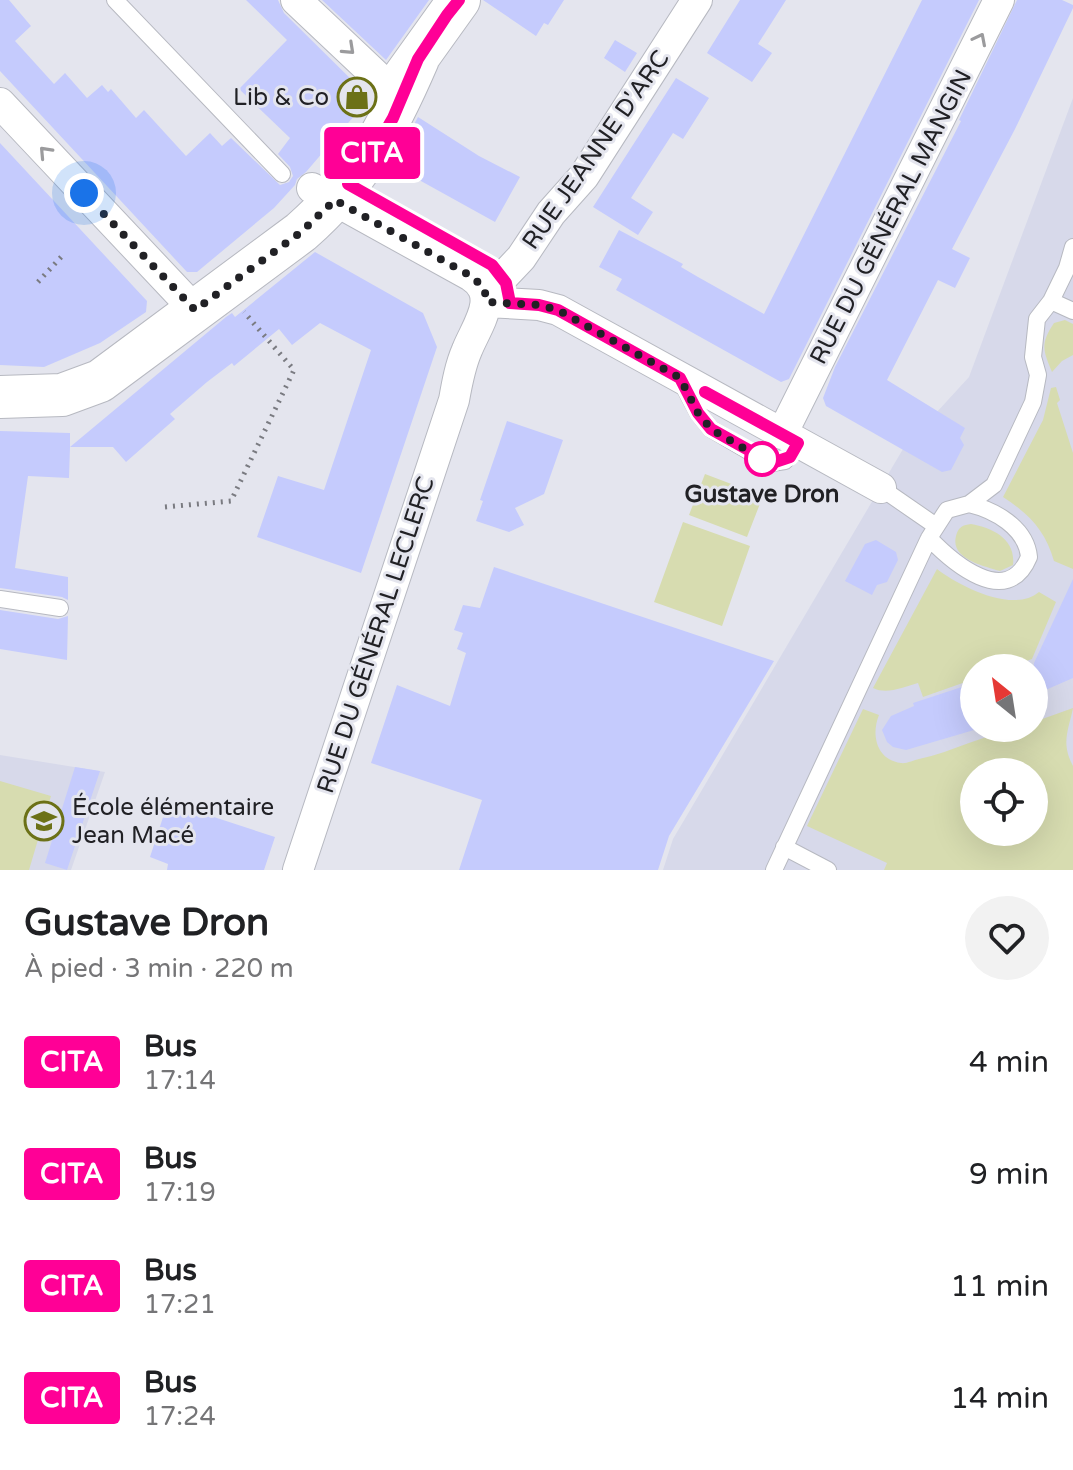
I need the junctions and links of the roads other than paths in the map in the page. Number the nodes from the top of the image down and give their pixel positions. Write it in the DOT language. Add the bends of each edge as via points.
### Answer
graph roads {
  1 [pos="115,0"];
  2 [pos="296,0"];
  3 [pos="697,0"];
  4 [pos="999,0"];
  5 [pos="453,5"];
  6 [pos="404,83"];
  7 [pos="0,103"];
  8 [pos="321,183"];
  9 [pos="1072,253"];
  10 [pos="496,292"];
  11 [pos="1051,301"];
  12 [pos="217,306"];
  13 [pos="1073,311"];
  14 [pos="0,397"];
  15 [pos="790,438"];
  16 [pos="881,488"];
  17 [pos="969,504"];
  18 [pos="932,532"];
  19 [pos="0,599"];
  20 [pos="60,608"];
  21 [pos="784,847"];
  22 [pos="298,870"];
  23 [pos="774,870"];
  24 [pos="828,870"];
  1 -- 8 [label="lane"];
  2 -- 6 [label="street, one-way"];
  3 -- 10 [label="street, RUE JEANNE D'ARC" via="592,165"];
  15 -- 4 [label="street, RUE DU GÉNÉRAL MANGIN, one-way"];
  5 -- 6 [label="main road"];
  6 -- 8 [label="main road"];
  12 -- 7 [label="street, one-way"];
  8 -- 10 [label="street" via="484,261"];
  8 -- 12 [label="main road"];
  9 -- 11 [label="lane"];
  10 -- 15 [label="street" via="558,310"];
  10 -- 22 [label="street, RUE DU GÉNÉRAL LECLERC" via="507,317 479,352 454,400"];
  11 -- 13 [label="lane"];
  11 -- 17 [label="lane" via="1037,319 1033,339 1038,375 1033,402 994,485"];
  12 -- 14 [label="main road" via="89,387 49,396"];
  15 -- 16 [label="street"];
  16 -- 18 [label="lane"];
  17 -- 18 [label="lane" via="947,510"];
  17 -- 18 [label="lane" via="988,509 1022,535 1029,557 1019,572 995,581 982,578 956,563"];
  18 -- 21 [label="lane"];
  19 -- 20 [label="lane"];
  21 -- 23 [label="lane"];
  21 -- 24 [label="lane"];
}
